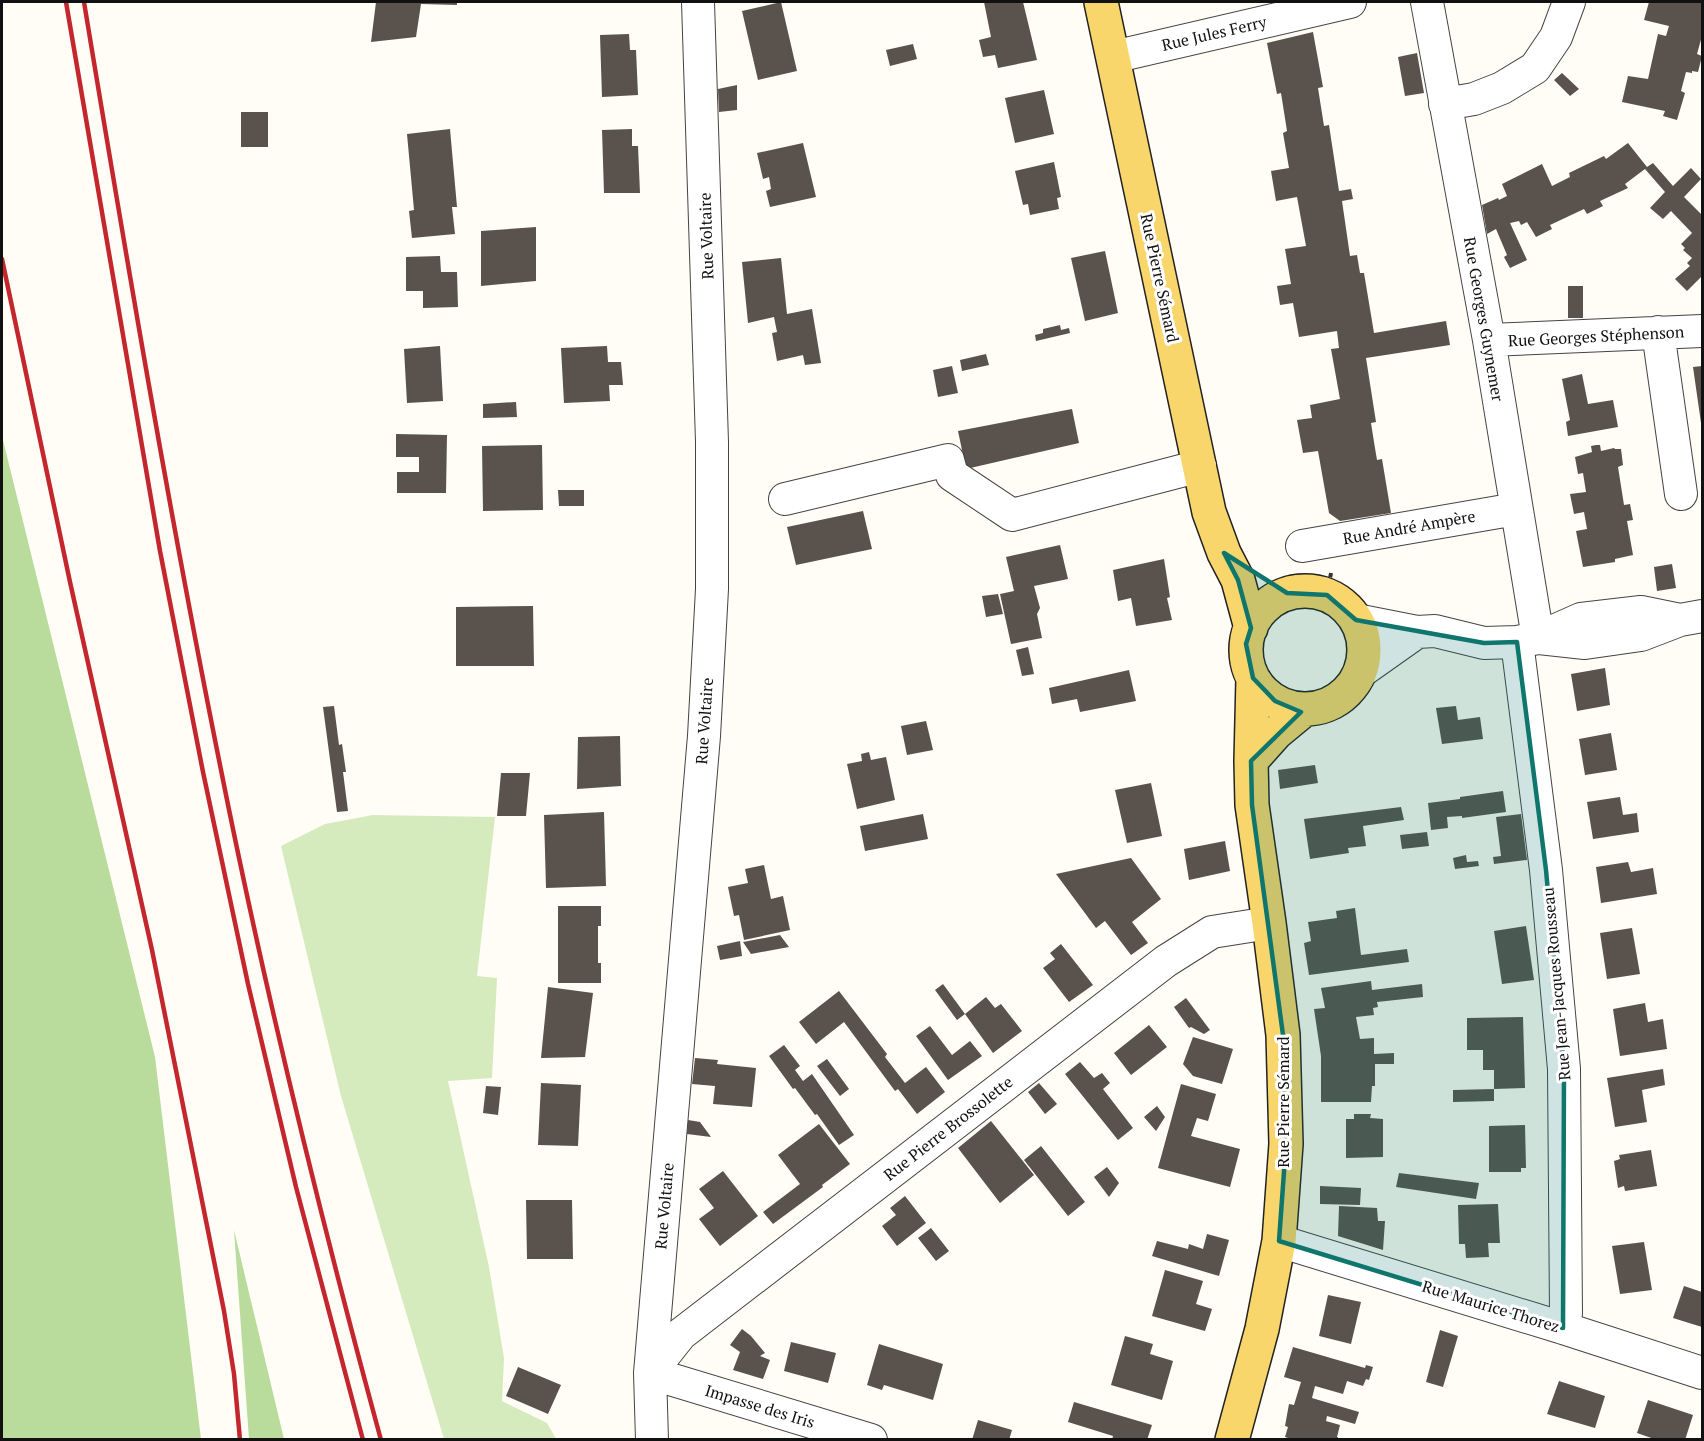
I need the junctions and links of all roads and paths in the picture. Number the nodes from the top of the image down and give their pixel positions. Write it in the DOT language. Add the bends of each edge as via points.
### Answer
graph roads {
  1 [pos="698,2"];
  2 [pos="1101,2"];
  3 [pos="1350,2"];
  4 [pos="1427,2"];
  5 [pos="1569,2"];
  6 [pos="1113,57"];
  7 [pos="1445,104"];
  8 [pos="1702,331"];
  9 [pos="1658,332"];
  10 [pos="1489,340"];
  11 [pos="1200,466"];
  12 [pos="1681,494"];
  13 [pos="785,499"];
  14 [pos="1516,509"];
  15 [pos="1302,546"];
  16 [pos="1224,553"];
  17 [pos="1287,593"];
  18 [pos="1691,618"];
  19 [pos="1356,620"];
  20 [pos="1251,628"];
  21 [pos="1417,632"];
  22 [pos="1527,640"];
  23 [pos="1359,673"];
  24 [pos="1253,678"];
  25 [pos="1305,709"];
  26 [pos="1251,761"];
  27 [pos="1269,923"];
  28 [pos="1279,1241"];
  29 [pos="1563,1328"];
  30 [pos="1702,1373"];
  31 [pos="650,1374"];
  32 [pos="652,1440"];
  33 [pos="871,1440"];
  34 [pos="1232,1440"];
  1 -- 31 [label="street, Rue Voltaire" via="712,442 712,589 704,736"];
  2 -- 6 [label="main road, Rue Pierre Sémard"];
  3 -- 6 [label="street, Rue Jules Ferry"];
  4 -- 7 [label="street, Rue Georges Guynemer"];
  5 -- 7 [label="street" via="1556,37 1535,68 1502,88 1474,99"];
  6 -- 11 [label="main road, Rue Pierre Sémard"];
  7 -- 10 [label="street, Rue Georges Guynemer"];
  8 -- 9 [label="street, Rue Georges Stéphenson"];
  9 -- 10 [label="street, Rue Georges Stéphenson"];
  9 -- 12 [label="street"];
  10 -- 14 [label="street, Rue Georges Guynemer"];
  11 -- 13 [label="street" via="1012,515 952,475 948,460"];
  11 -- 16 [label="main road, Rue Pierre Sémard" via="1209,512"];
  14 -- 15 [label="street, Rue André Ampère"];
  14 -- 22 [label="street, Rue Georges Guynemer"];
  16 -- 17 [label="main road"];
  16 -- 20 [label="main road, Rue Pierre Sémard" via="1238,580"];
  17 -- 19 [label="main road" via="1307,590 1327,594 1344,604"];
  17 -- 20 [label="main road" via="1265,606"];
  18 -- 22 [label="street" via="1641,635 1585,643"];
  19 -- 21 [label="street"];
  19 -- 23 [label="main road" via="1363,637"];
  20 -- 24 [label="main road" via="1246,644"];
  21 -- 22 [label="street" via="1435,631 1484,643"];
  21 -- 23 [label="street"];
  22 -- 29 [label="street, Rue Jean-Jacques Rousseau" via="1564,1069"];
  23 -- 25 [label="main road" via="1338,699"];
  24 -- 25 [label="main road" via="1275,700"];
  24 -- 26 [label="main road, Rue Pierre Sémard"];
  25 -- 26 [label="main road"];
  26 -- 27 [label="main road, Rue Pierre Sémard" via="1252,806"];
  27 -- 28 [label="main road, Rue Pierre Sémard" via="1283,1035 1286,1144"];
  27 -- 31 [label="street, Rue Pierre Brossolette" via="1212,932 1166,961 681,1334"];
  28 -- 29 [label="street, Rue Maurice Thorez"];
  28 -- 34 [label="main road, Rue Pierre Sémard" via="1262,1329"];
  29 -- 30 [label="street, Rue Maurice Thorez"];
  31 -- 32 [label="street, Rue Voltaire"];
  31 -- 33 [label="street, Impasse des Iris"];
}
